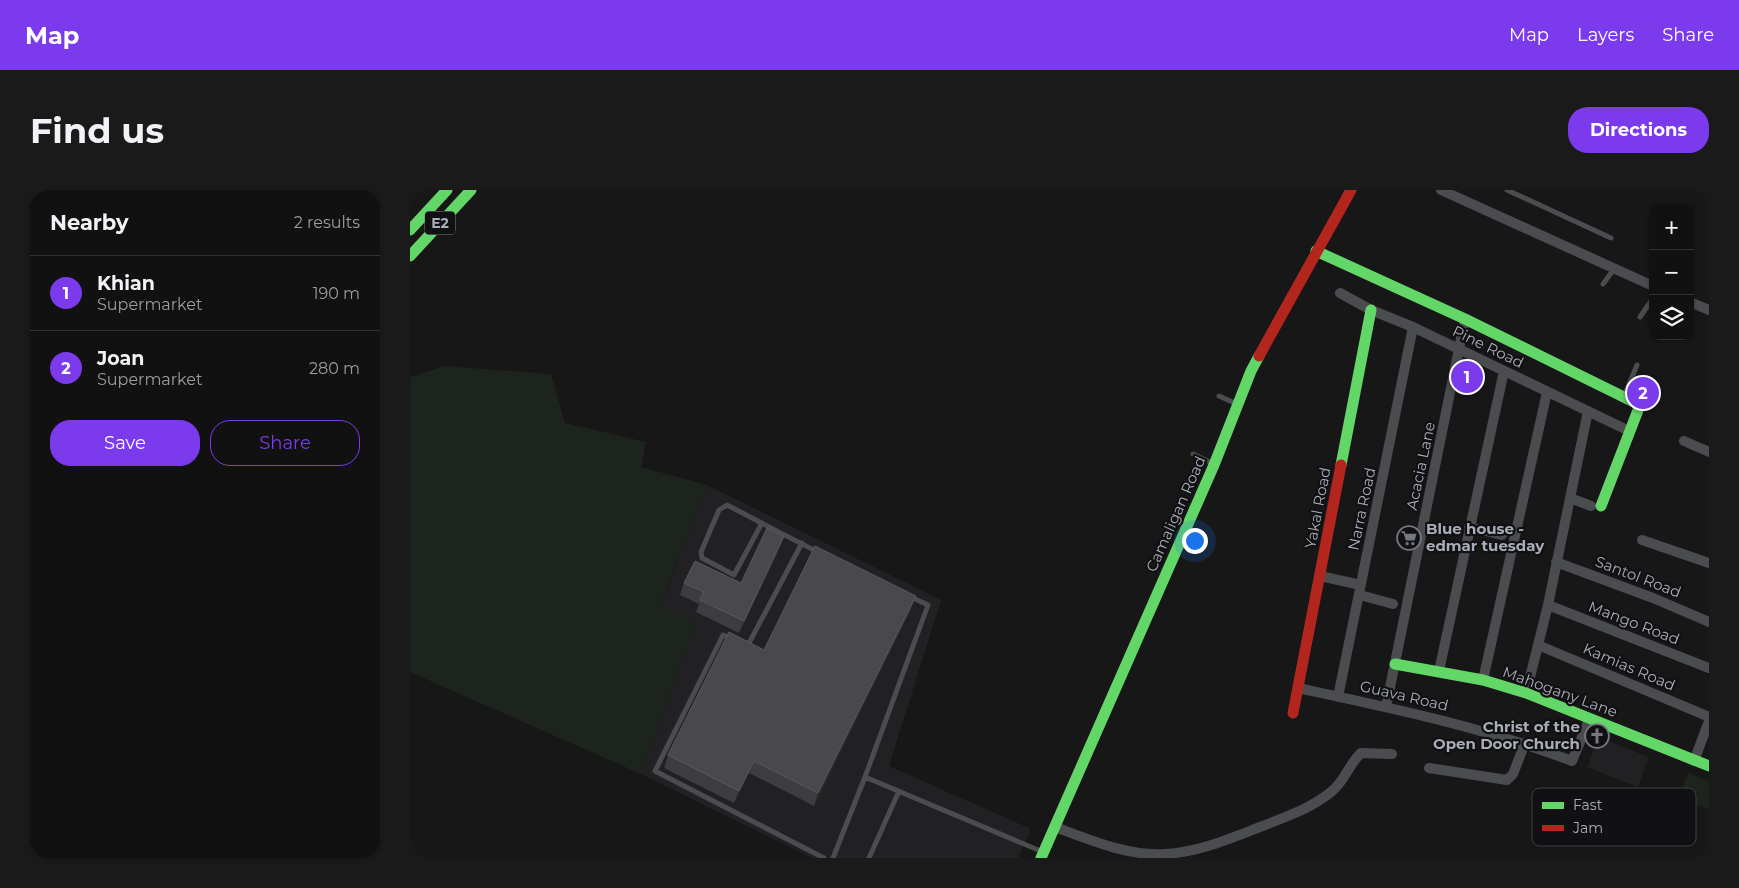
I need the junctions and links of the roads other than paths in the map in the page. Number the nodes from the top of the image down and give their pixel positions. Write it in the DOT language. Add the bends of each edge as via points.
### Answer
graph roads {
  1 [pos="447,190"];
  2 [pos="471,190"];
  3 [pos="1351,190"];
  4 [pos="1441,190"];
  5 [pos="1507,190"];
  6 [pos="410,230"];
  7 [pos="1611,238"];
  8 [pos="1316,251"];
  9 [pos="410,256"];
  10 [pos="1614,269"];
  11 [pos="1603,284"];
  12 [pos="1649,284"];
  13 [pos="1340,293"];
  14 [pos="1649,304"];
  15 [pos="1694,304"];
  16 [pos="1371,310"];
  17 [pos="1709,310"];
  18 [pos="1640,317"];
  19 [pos="1465,319"];
  20 [pos="1413,327"];
  21 [pos="1460,350"];
  22 [pos="1637,365"];
  23 [pos="1504,371"];
  24 [pos="1547,392"];
  25 [pos="1219,396"];
  26 [pos="1624,397"];
  27 [pos="1238,404"];
  28 [pos="1588,411"];
  29 [pos="1623,428"];
  30 [pos="1684,441"];
  31 [pos="1709,452"];
  32 [pos="1193,454"];
  33 [pos="1214,465"];
  34 [pos="1570,498"];
  35 [pos="1596,506"];
  36 [pos="762,523"];
  37 [pos="1469,527"];
  38 [pos="1502,535"];
  39 [pos="1642,540"];
  40 [pos="802,544"];
  41 [pos="827,556"];
  42 [pos="1556,562"];
  43 [pos="1709,563"];
  44 [pos="1320,576"];
  45 [pos="1360,590"];
  46 [pos="902,593"];
  47 [pos="1393,604"];
  48 [pos="1548,605"];
  49 [pos="1709,622"];
  50 [pos="1538,646"];
  51 [pos="1395,664"];
  52 [pos="1709,668"];
  53 [pos="1439,671"];
  54 [pos="1483,680"];
  55 [pos="1298,688"];
  56 [pos="1526,693"];
  57 [pos="1338,697"];
  58 [pos="1386,707"];
  59 [pos="1293,712"];
  60 [pos="1709,717"];
  61 [pos="1590,718"];
  62 [pos="1709,721"];
  63 [pos="1525,743"];
  64 [pos="1392,754"];
  65 [pos="1694,761"];
  66 [pos="1709,766"];
  67 [pos="1429,768"];
  68 [pos="865,777"];
  69 [pos="899,791"];
  70 [pos="1054,827"];
  71 [pos="1042,855"];
  72 [pos="824,858"];
  73 [pos="833,858"];
  74 [pos="869,858"];
  1 -- 6 [label="main road, E2"];
  2 -- 9 [label="main road, E2"];
  3 -- 8 [label="main road, Camaligan Road"];
  4 -- 10 [label="street"];
  5 -- 7 [label="lane"];
  8 -- 19 [label="main road"];
  8 -- 27 [label="main road, Camaligan Road" via="1251,372"];
  10 -- 11 [label="lane"];
  10 -- 12 [label="street"];
  13 -- 16 [label="street, Pine Road"];
  14 -- 18 [label="lane"];
  15 -- 17 [label="street"];
  16 -- 20 [label="street, Pine Road"];
  16 -- 44 [label="main road, Yakal Road"];
  19 -- 21 [label="street, Acacia Lane"];
  19 -- 26 [label="main road"];
  20 -- 21 [label="street, Pine Road"];
  20 -- 45 [label="street, Narra Road"];
  21 -- 23 [label="street, Pine Road"];
  21 -- 51 [label="street, Acacia Lane"];
  22 -- 26 [label="lane"];
  23 -- 24 [label="street, Pine Road"];
  23 -- 37 [label="street"];
  24 -- 28 [label="street, Pine Road"];
  24 -- 54 [label="street"];
  25 -- 27 [label="lane"];
  26 -- 35 [label="main road" via="1640,405"];
  27 -- 33 [label="main road, Camaligan Road"];
  28 -- 29 [label="street, Pine Road"];
  28 -- 34 [label="street"];
  30 -- 31 [label="street"];
  32 -- 33 [label="lane"];
  33 -- 70 [label="main road, Camaligan Road"];
  34 -- 35 [label="street"];
  34 -- 42 [label="street"];
  36 -- 36 [label="lane" via="727,505 719,510 701,552 702,558 734,575"];
  36 -- 40 [label="lane"];
  37 -- 38 [label="street"];
  37 -- 53 [label="street"];
  39 -- 43 [label="street"];
  40 -- 41 [label="lane"];
  40 -- 72 [label="lane" via="748,645 722,635 655,771"];
  42 -- 48 [label="street"];
  42 -- 49 [label="street, Santol Road"];
  44 -- 45 [label="street"];
  44 -- 55 [label="main road, Yakal Road"];
  45 -- 47 [label="street"];
  45 -- 57 [label="street, Narra Road"];
  46 -- 68 [label="lane" via="928,605"];
  48 -- 50 [label="street"];
  48 -- 52 [label="street, Mango Road"];
  50 -- 56 [label="street"];
  50 -- 60 [label="street, Kamias Road"];
  51 -- 53 [label="main road, Mahogany Lane"];
  51 -- 58 [label="street, Acacia Lane"];
  53 -- 54 [label="main road, Mahogany Lane"];
  54 -- 56 [label="main road, Mahogany Lane"];
  55 -- 57 [label="street, Guava Road"];
  55 -- 59 [label="main road, Yakal Road"];
  56 -- 61 [label="main road, Mahogany Lane"];
  57 -- 58 [label="street, Guava Road"];
  58 -- 63 [label="street, Guava Road"];
  61 -- 63 [label="street, Guava Road" via="1572,761"];
  61 -- 65 [label="main road, Mahogany Lane"];
  62 -- 65 [label="street"];
  63 -- 67 [label="street" via="1513,774 1507,780"];
  64 -- 70 [label="street" via="1361,753 1342,782 1309,807 1190,851 1141,852 1093,841"];
  65 -- 66 [label="main road, Mahogany Lane"];
  68 -- 69 [label="lane"];
  68 -- 73 [label="lane"];
  69 -- 71 [label="lane"];
  69 -- 74 [label="lane"];
  70 -- 71 [label="main road, Camaligan Road"];
}
